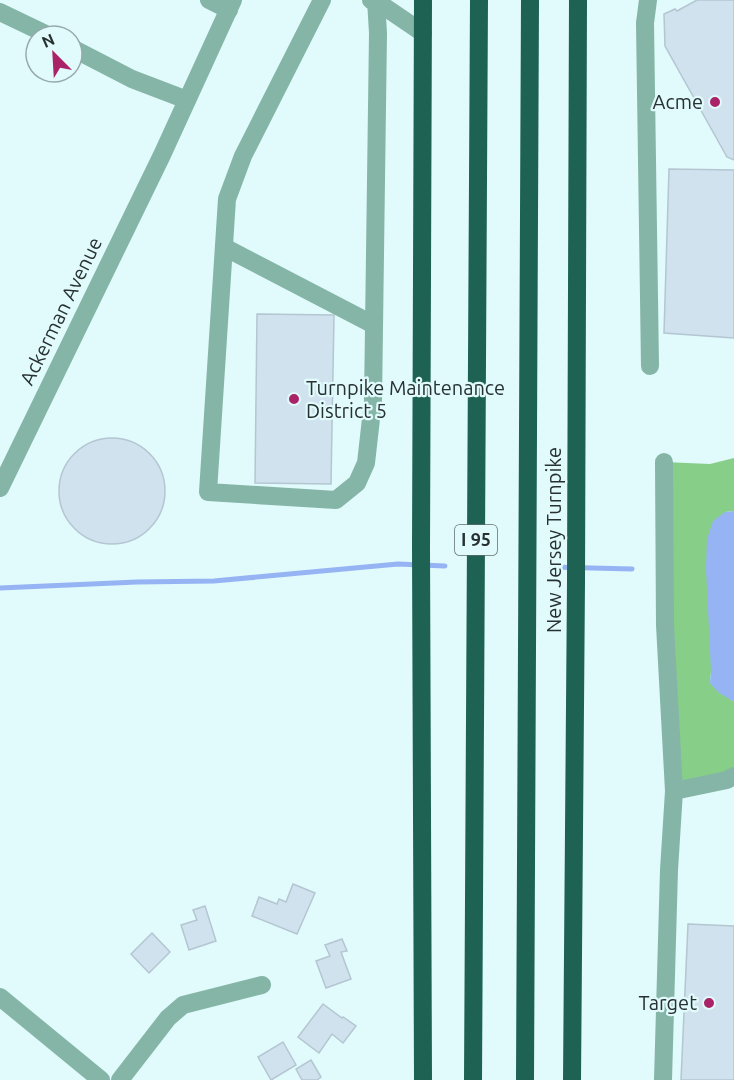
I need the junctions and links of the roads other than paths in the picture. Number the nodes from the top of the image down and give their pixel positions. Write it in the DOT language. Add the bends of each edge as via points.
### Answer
graph roads {
  1 [pos="209,0"];
  2 [pos="322,0"];
  3 [pos="375,0"];
  4 [pos="423,0"];
  5 [pos="479,0"];
  6 [pos="530,0"];
  7 [pos="578,0"];
  8 [pos="648,0"];
  9 [pos="231,5"];
  10 [pos="0,12"];
  11 [pos="25,24"];
  12 [pos="423,33"];
  13 [pos="84,54"];
  14 [pos="187,100"];
  15 [pos="224,247"];
  16 [pos="374,326"];
  17 [pos="650,366"];
  18 [pos="664,462"];
  19 [pos="0,488"];
  20 [pos="734,776"];
  21 [pos="674,791"];
  22 [pos="262,985"];
  23 [pos="0,997"];
  24 [pos="101,1080"];
  25 [pos="120,1080"];
  26 [pos="423,1080"];
  27 [pos="473,1080"];
  28 [pos="525,1080"];
  29 [pos="572,1080"];
  30 [pos="663,1080"];
  1 -- 9 [label="street"];
  2 -- 15 [label="street" via="243,156 227,199"];
  3 -- 12 [label="street"];
  3 -- 16 [label="street" via="378,33"];
  4 -- 12 [label="highway"];
  5 -- 27 [label="highway, I 95"];
  6 -- 28 [label="highway, New Jersey Turnpike"];
  7 -- 29 [label="highway, New Jersey Turnpike"];
  8 -- 17 [label="street" via="645,23"];
  9 -- 14 [label="street, Ackerman Avenue"];
  10 -- 11 [label="street"];
  12 -- 26 [label="highway"];
  13 -- 14 [label="street" via="132,79"];
  14 -- 19 [label="street, Ackerman Avenue"];
  15 -- 16 [label="street"];
  15 -- 16 [label="street" via="208,492 336,500 357,483 366,463 373,401"];
  18 -- 21 [label="street"];
  20 -- 21 [label="street"];
  21 -- 30 [label="street"];
  22 -- 25 [label="street" via="183,1005 168,1018"];
  23 -- 24 [label="street"];
}
